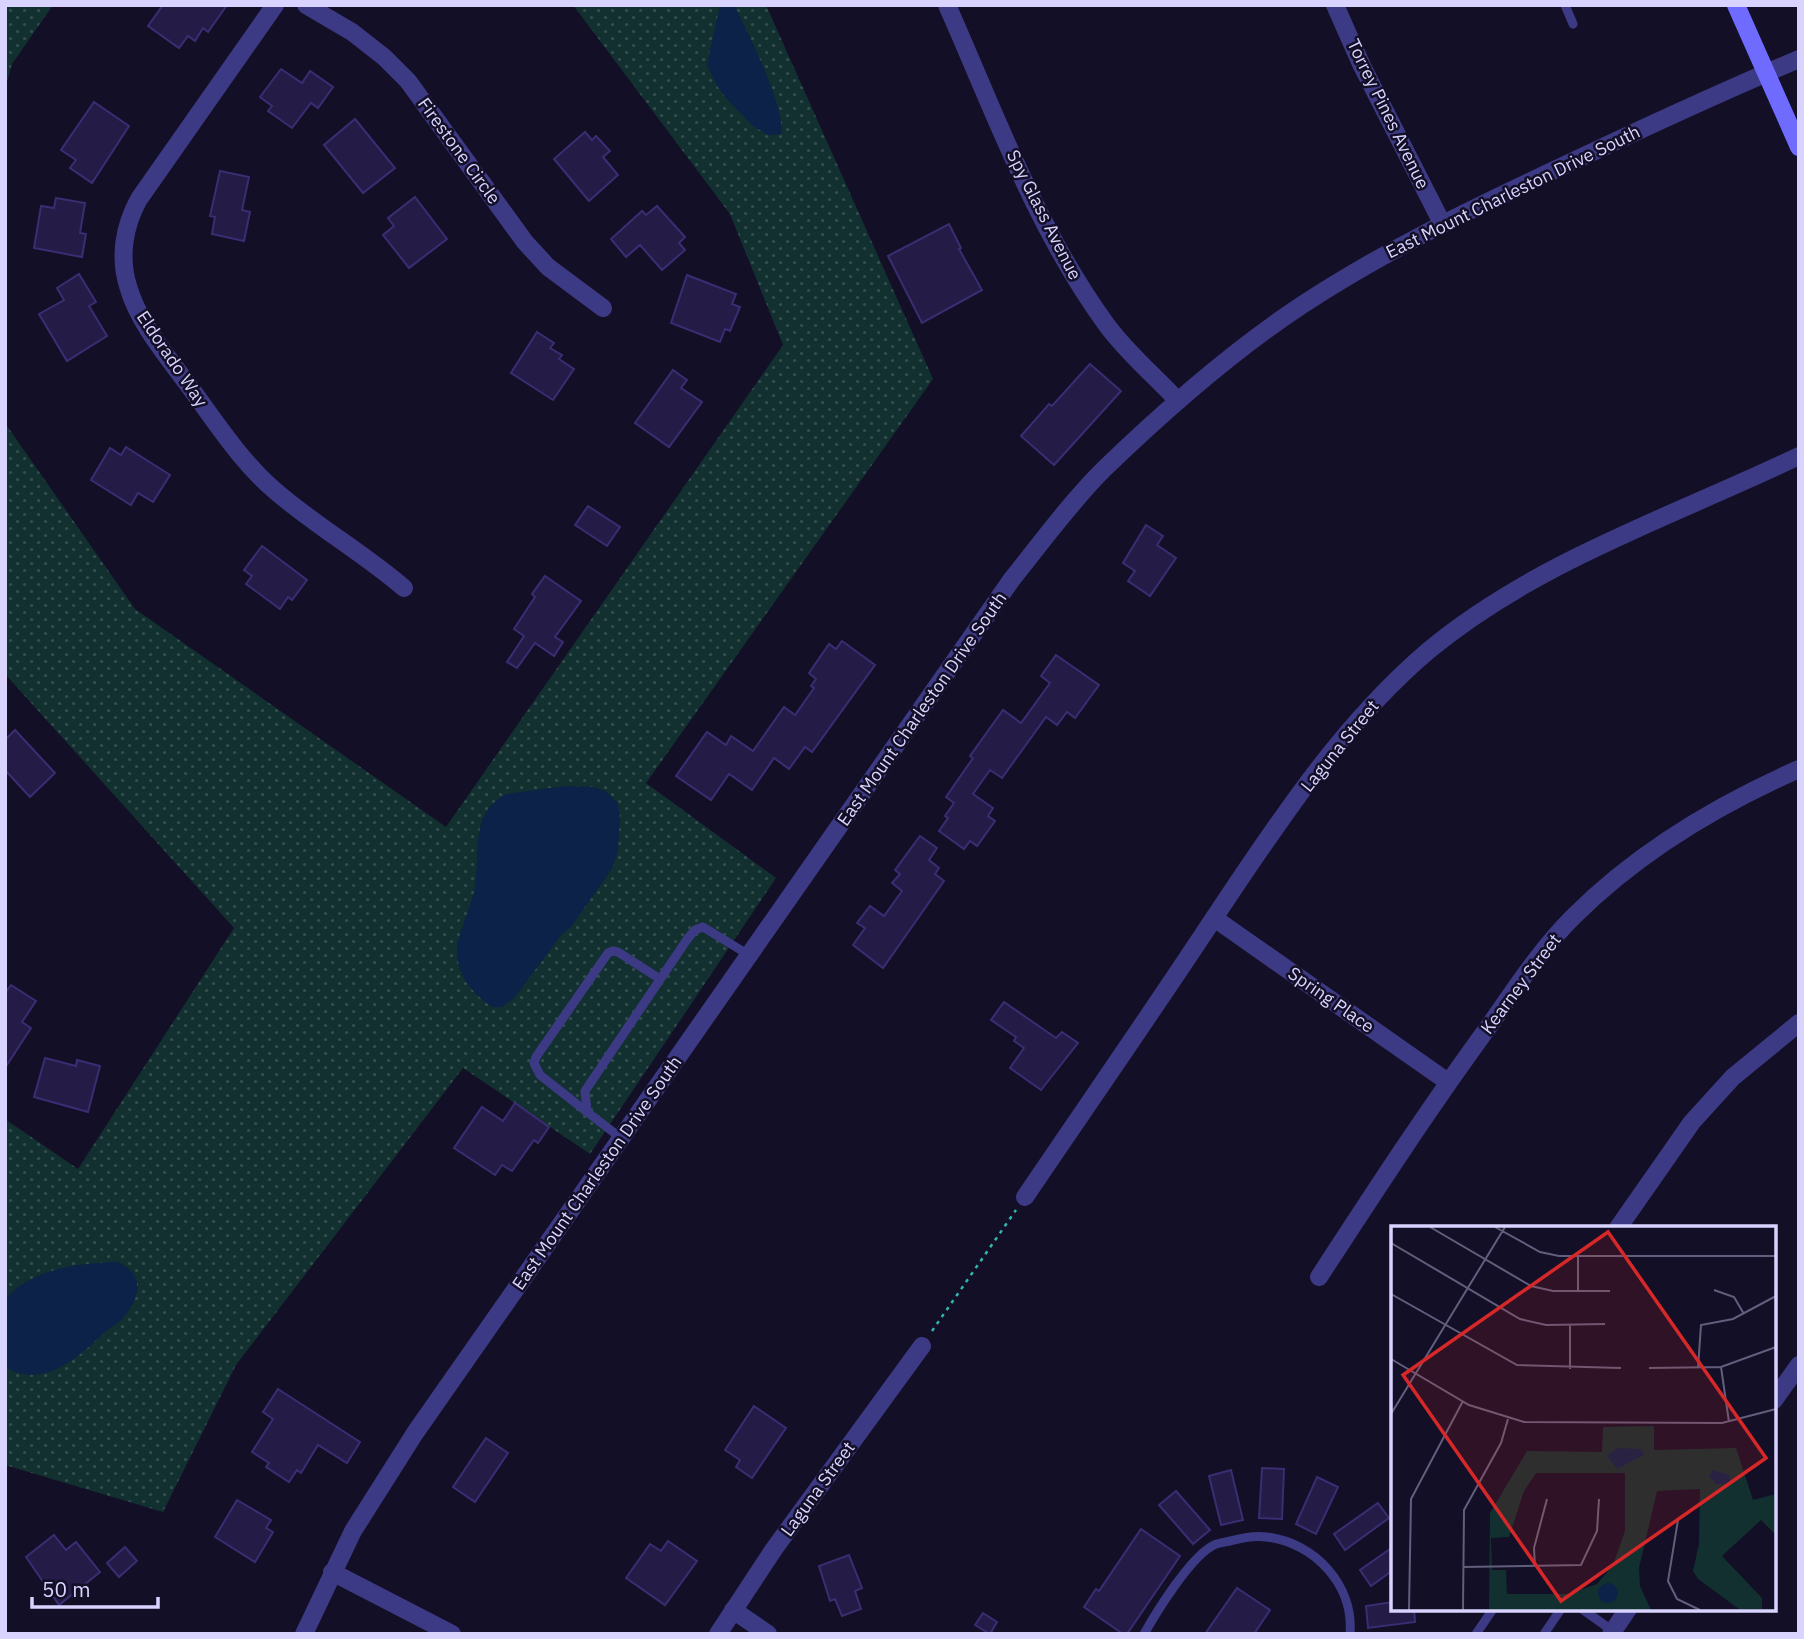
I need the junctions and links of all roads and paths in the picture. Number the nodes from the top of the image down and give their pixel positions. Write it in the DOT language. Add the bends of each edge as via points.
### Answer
graph roads {
  1 [pos="275,5"];
  2 [pos="306,5"];
  3 [pos="947,5"];
  4 [pos="1335,5"];
  5 [pos="1565,5"];
  6 [pos="1736,5"];
  7 [pos="1573,24"];
  8 [pos="1799,59"];
  9 [pos="1766,73"];
  10 [pos="1799,147"];
  11 [pos="1441,223"];
  12 [pos="603,308"];
  13 [pos="1178,401"];
  14 [pos="1799,456"];
  15 [pos="404,589"];
  16 [pos="1799,769"];
  17 [pos="1214,918"];
  18 [pos="749,955"];
  19 [pos="660,979"];
  20 [pos="1799,1023"];
  21 [pos="1448,1082"];
  22 [pos="587,1112"];
  23 [pos="621,1138"];
  24 [pos="1025,1197"];
  25 [pos="1619,1226"];
  26 [pos="1319,1277"];
  27 [pos="922,1346"];
  28 [pos="1799,1365"];
  29 [pos="1780,1380"];
  30 [pos="332,1572"];
  31 [pos="733,1610"];
  32 [pos="1492,1611"];
  33 [pos="1560,1611"];
  34 [pos="1585,1611"];
  35 [pos="1625,1611"];
  36 [pos="1612,1632"];
  37 [pos="304,1634"];
  38 [pos="452,1634"];
  39 [pos="718,1634"];
  40 [pos="768,1634"];
  41 [pos="1144,1634"];
  42 [pos="1350,1634"];
  43 [pos="1476,1634"];
  44 [pos="1544,1634"];
  1 -- 15 [label="street, Eldorado Way" via="139,199 124,243 124,268 134,302 155,339 241,455 307,519"];
  2 -- 12 [label="street, Firestone Circle" via="352,32 408,81 525,242 548,267"];
  3 -- 13 [label="street, Spy Glass Avenue" via="1040,215 1073,275 1108,326"];
  4 -- 11 [label="street, Torrey Pines Avenue"];
  5 -- 7 [label="lane"];
  6 -- 9 [label="main road"];
  8 -- 9 [label="street, East Mount Charleston Drive South"];
  9 -- 10 [label="main road"];
  9 -- 11 [label="street, East Mount Charleston Drive South"];
  11 -- 13 [label="street, East Mount Charleston Drive South" via="1301,306"];
  13 -- 18 [label="street, East Mount Charleston Drive South" via="1101,472 1012,579"];
  14 -- 17 [label="street, Laguna Street" via="1556,568 1498,601 1428,651 1343,738"];
  16 -- 21 [label="street, Kearney Street" via="1724,805 1667,840 1573,917"];
  17 -- 21 [label="street, Spring Place"];
  17 -- 24 [label="street, Laguna Street"];
  18 -- 19 [label="lane" via="704,927 688,938"];
  18 -- 23 [label="street, East Mount Charleston Drive South"];
  19 -- 22 [label="lane" via="590,1080 585,1091"];
  19 -- 22 [label="lane" via="618,952 608,953 536,1057 540,1075"];
  20 -- 25 [label="street" via="1733,1077 1692,1122"];
  21 -- 26 [label="street, Kearney Street"];
  22 -- 23 [label="lane"];
  23 -- 30 [label="street, East Mount Charleston Drive South" via="415,1433"];
  24 -- 27 [label="path"];
  27 -- 31 [label="street, Laguna Street"];
  28 -- 29 [label="street"];
  30 -- 37 [label="street, East Mount Charleston Drive South"];
  30 -- 38 [label="street"];
  31 -- 39 [label="street, Laguna Street"];
  31 -- 40 [label="street"];
  32 -- 43 [label="lane"];
  33 -- 44 [label="lane"];
  34 -- 36 [label="lane"];
  35 -- 36 [label="street"];
  41 -- 42 [label="lane" via="1197,1558 1213,1545 1268,1537 1321,1560 1346,1597"];
}
